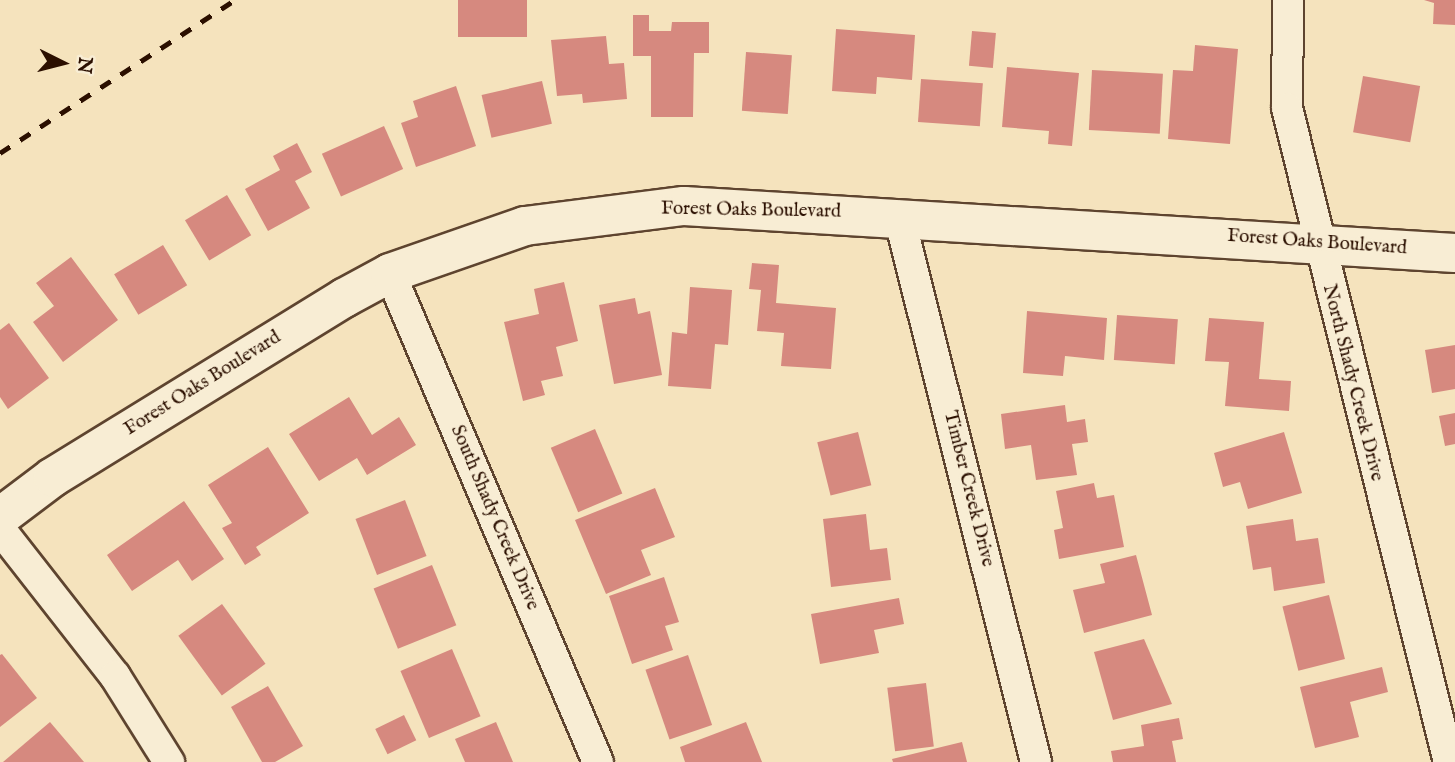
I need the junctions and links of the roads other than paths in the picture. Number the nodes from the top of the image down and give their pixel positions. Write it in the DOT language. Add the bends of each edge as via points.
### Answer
graph roads {
  1 [pos="1288,0"];
  2 [pos="898,216"];
  3 [pos="1316,241"];
  4 [pos="1455,253"];
  5 [pos="390,273"];
  6 [pos="0,517"];
  7 [pos="0,529"];
  8 [pos="169,762"];
  9 [pos="598,762"];
  10 [pos="1037,762"];
  11 [pos="1449,762"];
  1 -- 3 [label="street, North Shady Creek Drive" via="1287,108"];
  2 -- 3 [label="street, Forest Oaks Boulevard"];
  2 -- 5 [label="street, Forest Oaks Boulevard" via="684,206 598,213 525,226"];
  2 -- 10 [label="street, Timber Creek Drive"];
  3 -- 4 [label="street, Forest Oaks Boulevard"];
  3 -- 11 [label="street, North Shady Creek Drive"];
  5 -- 6 [label="street, Forest Oaks Boulevard" via="53,477"];
  5 -- 9 [label="street, South Shady Creek Drive"];
  7 -- 8 [label="street" via="115,676"];
}
